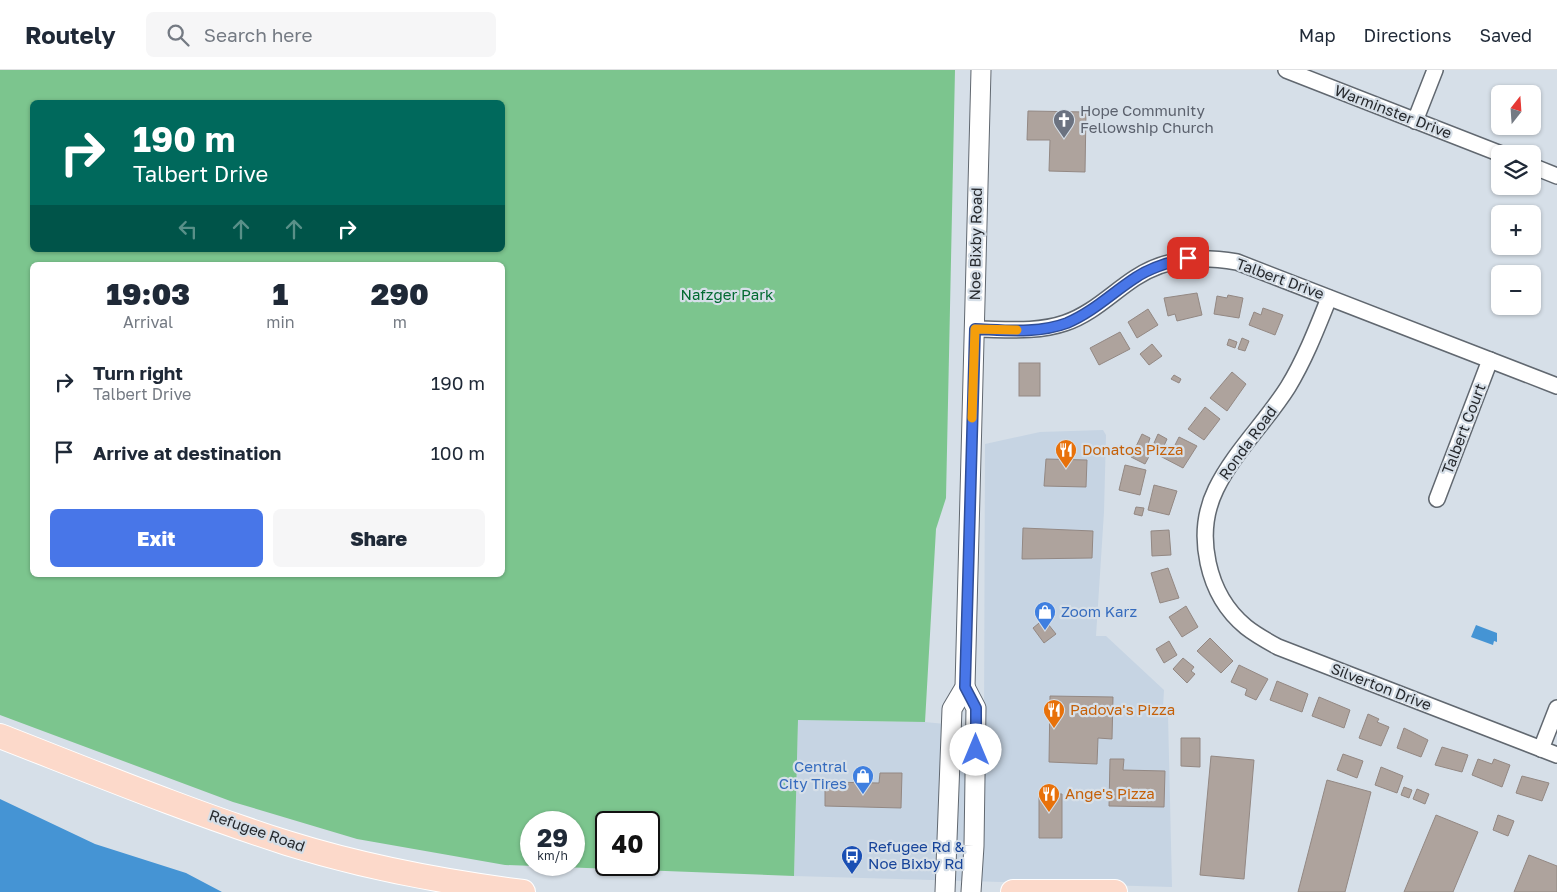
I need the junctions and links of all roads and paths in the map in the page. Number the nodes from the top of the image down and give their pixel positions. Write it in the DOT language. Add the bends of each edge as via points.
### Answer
graph roads {
  1 [pos="981,70"];
  2 [pos="1286,70"];
  3 [pos="1435,70"];
  4 [pos="1415,121"];
  5 [pos="1491,150"];
  6 [pos="1541,170"];
  7 [pos="1557,176"];
  8 [pos="1329,298"];
  9 [pos="975,329"];
  10 [pos="1490,360"];
  11 [pos="1557,386"];
  12 [pos="1437,499"];
  13 [pos="1220,596"];
  14 [pos="965,687"];
  15 [pos="1557,708"];
  16 [pos="0,736"];
  17 [pos="1541,749"];
  18 [pos="1557,755"];
  19 [pos="523,892"];
  20 [pos="945,892"];
  21 [pos="971,892"];
  22 [pos="1013,892"];
  23 [pos="1115,892"];
  1 -- 9 [label="street, Noe Bixby Road"];
  2 -- 4 [label="street, Warminster Drive"];
  3 -- 4 [label="street"];
  4 -- 5 [label="street, Warminster Drive"];
  6 -- 7 [label="street"];
  8 -- 9 [label="street, Talbert Drive" via="1237,262 1208,257 1188,258 1142,274 1090,311 1066,323 1040,329"];
  8 -- 10 [label="street, Talbert Drive"];
  8 -- 13 [label="street, Ronda Road" via="1288,387 1229,466 1208,507 1205,553"];
  9 -- 14 [label="street, Noe Bixby Road"];
  10 -- 11 [label="street, Talbert Drive"];
  10 -- 12 [label="street, Talbert Court"];
  13 -- 17 [label="street, Silverton Drive" via="1245,626 1278,647"];
  14 -- 20 [label="street, Noe Bixby Road" via="952,709"];
  14 -- 21 [label="street, Noe Bixby Road" via="976,708"];
  15 -- 17 [label="street"];
  16 -- 19 [label="main road, Refugee Road" via="288,843 399,872"];
  17 -- 18 [label="street, Silverton Drive"];
  22 -- 23 [label="main road"];
}
